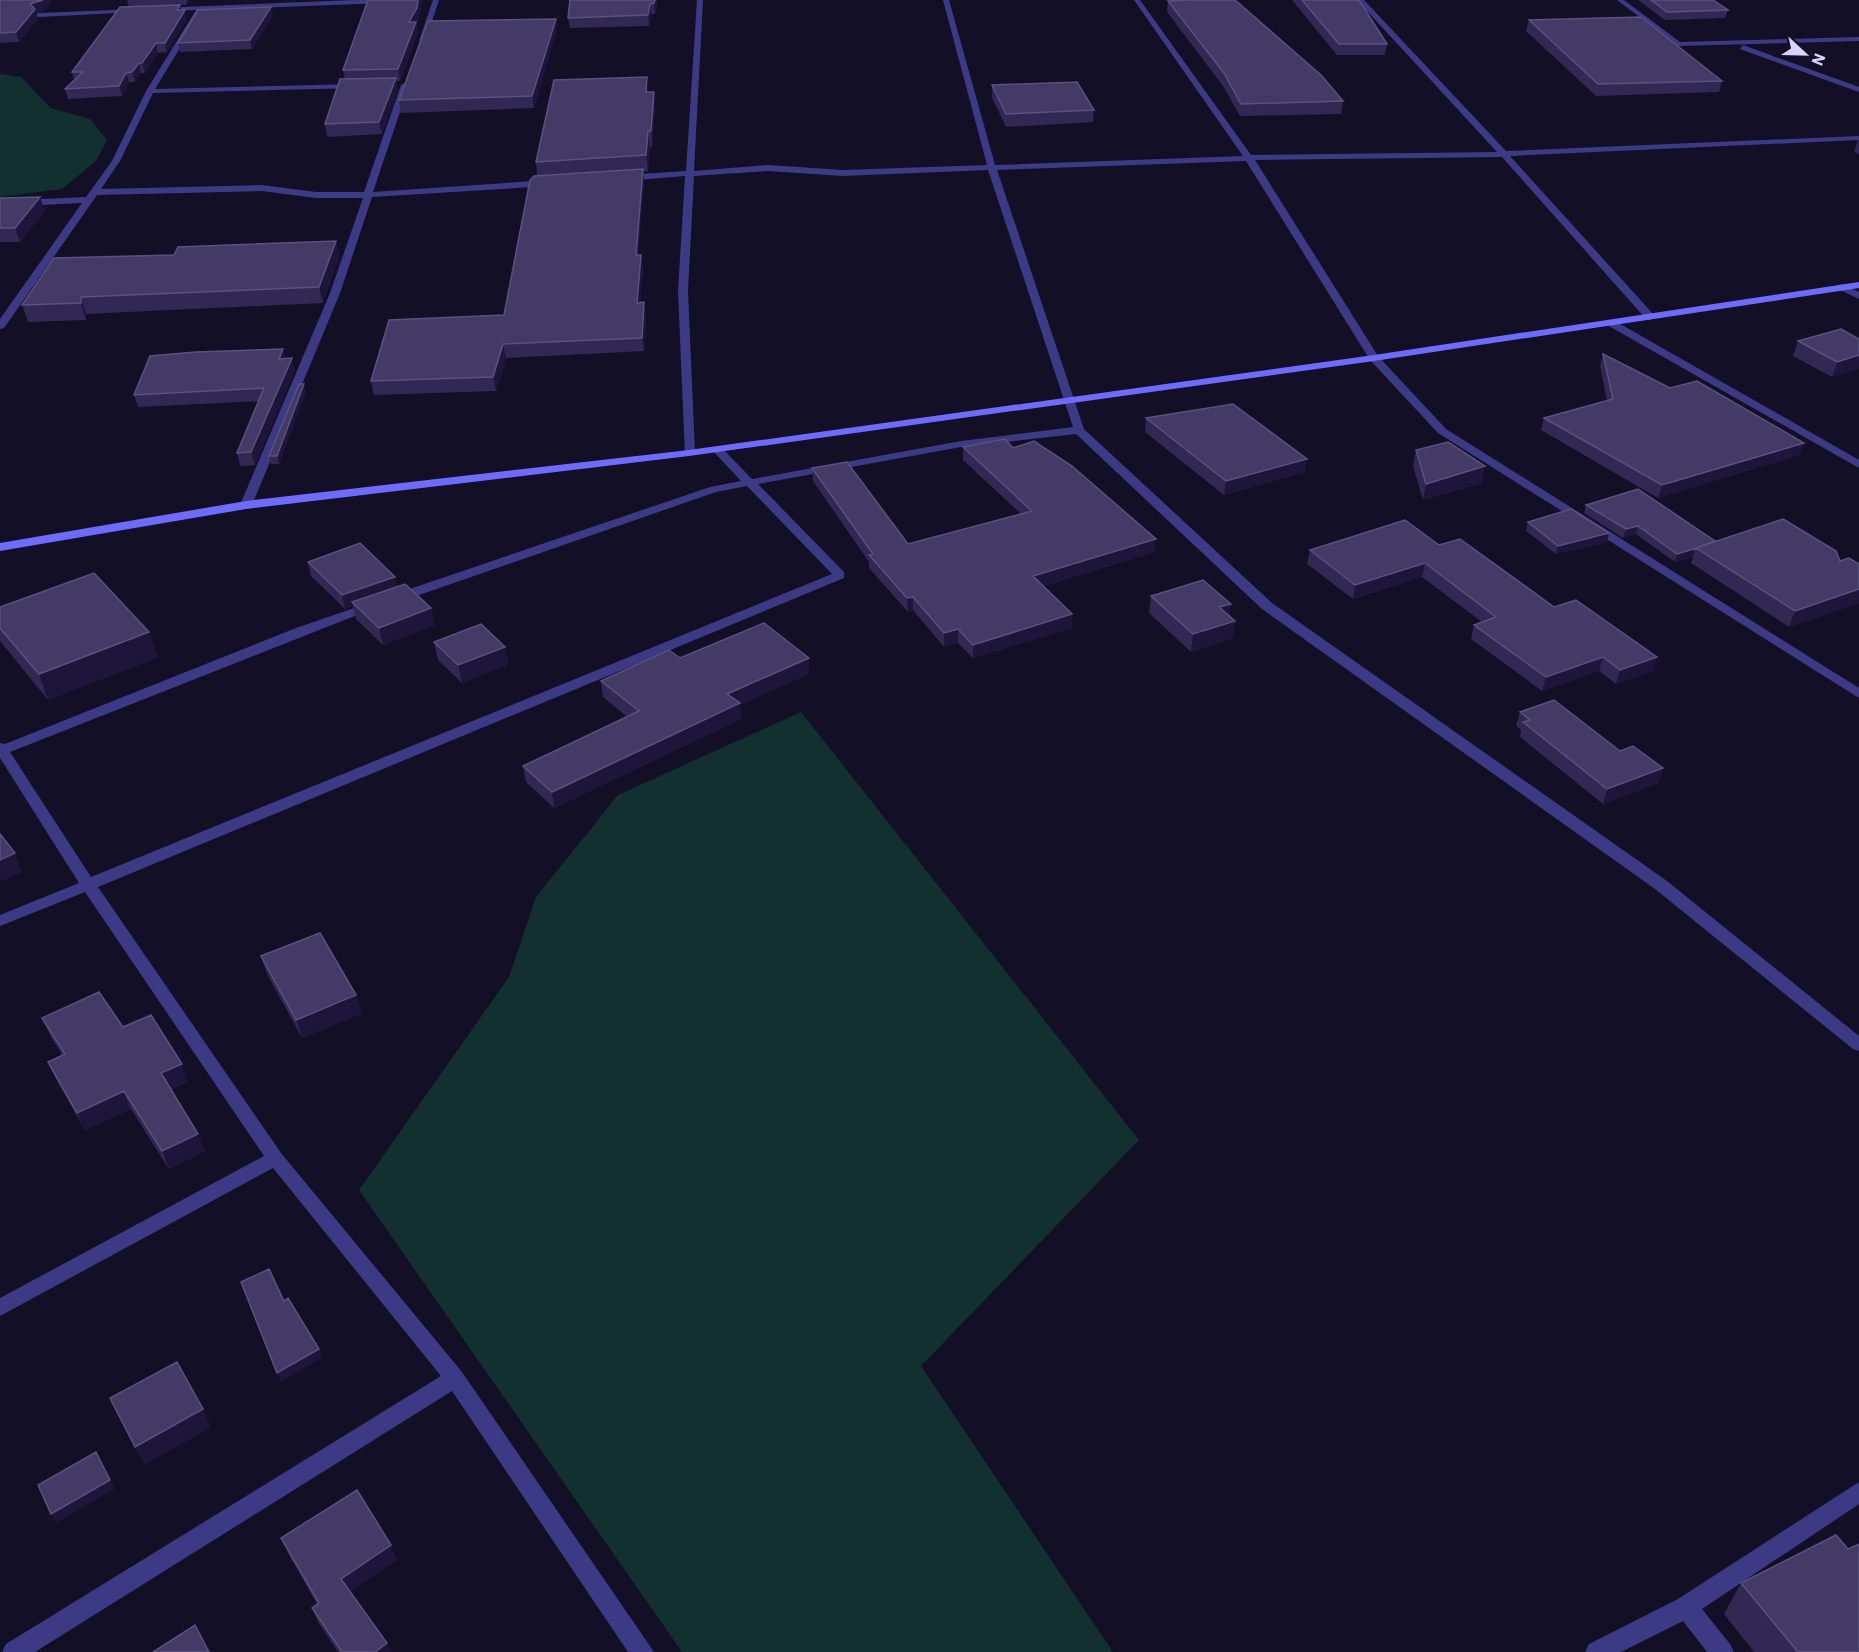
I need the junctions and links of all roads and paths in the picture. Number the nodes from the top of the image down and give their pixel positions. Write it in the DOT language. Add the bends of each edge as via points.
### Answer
graph roads {
  1 [pos="413,0"];
  2 [pos="436,0"];
  3 [pos="700,0"];
  4 [pos="946,0"];
  5 [pos="1137,0"];
  6 [pos="1360,0"];
  7 [pos="1620,0"];
  8 [pos="201,6"];
  9 [pos="144,9"];
  10 [pos="155,9"];
  11 [pos="39,15"];
  12 [pos="1859,39"];
  13 [pos="1734,44"];
  14 [pos="417,53"];
  15 [pos="409,74"];
  16 [pos="394,85"];
  17 [pos="405,85"];
  18 [pos="371,86"];
  19 [pos="1859,90"];
  20 [pos="150,91"];
  21 [pos="1859,138"];
  22 [pos="1501,154"];
  23 [pos="1249,158"];
  24 [pos="992,168"];
  25 [pos="688,174"];
  26 [pos="617,179"];
  27 [pos="557,183"];
  28 [pos="366,195"];
  29 [pos="91,196"];
  30 [pos="0,204"];
  31 [pos="1859,285"];
  32 [pos="1841,287"];
  33 [pos="1859,296"];
  34 [pos="1650,317"];
  35 [pos="1611,323"];
  36 [pos="0,326"];
  37 [pos="1374,358"];
  38 [pos="1069,399"];
  39 [pos="1078,430"];
  40 [pos="717,449"];
  41 [pos="689,453"];
  42 [pos="1859,465"];
  43 [pos="750,483"];
  44 [pos="246,505"];
  45 [pos="0,547"];
  46 [pos="1859,694"];
  47 [pos="1,749"];
  48 [pos="87,883"];
  49 [pos="0,921"];
  50 [pos="1859,1045"];
  51 [pos="275,1158"];
  52 [pos="0,1308"];
  53 [pos="455,1378"];
  54 [pos="1859,1492"];
  55 [pos="1686,1607"];
  56 [pos="14,1652"];
  57 [pos="642,1652"];
  58 [pos="1597,1652"];
  59 [pos="1722,1652"];
  1 -- 8 [label="street"];
  2 -- 14 [label="street"];
  3 -- 25 [label="street"];
  4 -- 24 [label="street"];
  5 -- 23 [label="street"];
  6 -- 22 [label="street"];
  7 -- 13 [label="street" via="1678,44"];
  8 -- 10 [label="street"];
  8 -- 20 [label="street"];
  9 -- 11 [label="street"];
  12 -- 13 [label="street"];
  13 -- 19 [label="street"];
  15 -- 17 [label="street"];
  16 -- 17 [label="street"];
  17 -- 28 [label="street"];
  18 -- 20 [label="street"];
  20 -- 29 [label="street" via="116,162"];
  21 -- 22 [label="street"];
  22 -- 23 [label="street"];
  22 -- 34 [label="street"];
  23 -- 24 [label="street"];
  23 -- 37 [label="street"];
  24 -- 25 [label="street" via="843,173 768,168"];
  24 -- 38 [label="street"];
  25 -- 26 [label="street"];
  25 -- 41 [label="street" via="683,291"];
  27 -- 28 [label="street"];
  28 -- 29 [label="street" via="316,195 262,188"];
  28 -- 44 [label="street" via="335,293"];
  29 -- 30 [label="street"];
  29 -- 36 [label="street"];
  31 -- 32 [label="main road"];
  32 -- 33 [label="street"];
  32 -- 34 [label="main road"];
  34 -- 35 [label="main road"];
  35 -- 37 [label="main road"];
  35 -- 42 [label="street"];
  37 -- 38 [label="main road"];
  37 -- 46 [label="street" via="1442,431"];
  38 -- 39 [label="street"];
  38 -- 40 [label="main road"];
  39 -- 43 [label="street" via="961,444"];
  39 -- 50 [label="street" via="1267,606 1661,885"];
  40 -- 41 [label="main road"];
  40 -- 43 [label="street"];
  41 -- 44 [label="main road"];
  43 -- 47 [label="street" via="714,489 300,631"];
  43 -- 48 [label="street" via="840,574"];
  44 -- 45 [label="main road"];
  47 -- 48 [label="street"];
  48 -- 49 [label="street"];
  48 -- 51 [label="street"];
  51 -- 52 [label="street"];
  51 -- 53 [label="street"];
  53 -- 56 [label="street"];
  53 -- 57 [label="street"];
  54 -- 55 [label="street"];
  55 -- 58 [label="street"];
  55 -- 59 [label="street"];
}
